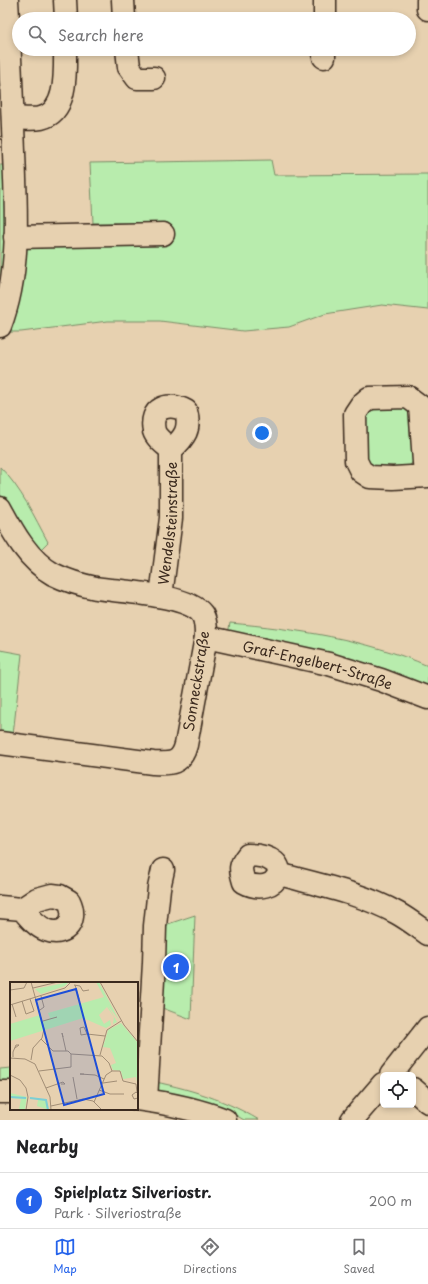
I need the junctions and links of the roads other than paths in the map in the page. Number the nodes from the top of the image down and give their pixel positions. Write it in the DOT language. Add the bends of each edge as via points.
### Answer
graph roads {
  1 [pos="7,0"];
  2 [pos="66,0"];
  3 [pos="123,0"];
  4 [pos="325,0"];
  5 [pos="428,0"];
  6 [pos="428,9"];
  7 [pos="66,12"];
  8 [pos="124,12"];
  9 [pos="325,12"];
  10 [pos="65,56"];
  11 [pos="128,56"];
  12 [pos="154,78"];
  13 [pos="13,118"];
  14 [pos="163,234"];
  15 [pos="15,237"];
  16 [pos="0,326"];
  17 [pos="171,450"];
  18 [pos="0,508"];
  19 [pos="161,596"];
  20 [pos="206,637"];
  21 [pos="428,698"];
  22 [pos="0,743"];
  23 [pos="163,870"];
  24 [pos="279,874"];
  25 [pos="0,907"];
  26 [pos="22,909"];
  27 [pos="428,934"];
  28 [pos="428,1028"];
  29 [pos="394,1072"];
  30 [pos="380,1088"];
  31 [pos="416,1092"];
  32 [pos="141,1100"];
  33 [pos="428,1102"];
  34 [pos="225,1120"];
  35 [pos="352,1120"];
  1 -- 13 [label="street"];
  2 -- 7 [label="street"];
  3 -- 8 [label="street"];
  4 -- 9 [label="street"];
  5 -- 6 [label="street"];
  10 -- 13 [label="street" via="64,89 57,106 41,118"];
  11 -- 12 [label="street" via="129,67 137,78"];
  13 -- 15 [label="street"];
  14 -- 15 [label="street"];
  15 -- 16 [label="street" via="14,266"];
  17 -- 19 [label="street, Wendelsteinstraße" via="171,518"];
  18 -- 19 [label="street, Sonneckstraße" via="24,547 52,573 70,582 95,588"];
  19 -- 20 [label="street, Sonneckstraße" via="184,603 202,614"];
  20 -- 21 [label="street, Graf-Engelbert-Straße" via="329,664"];
  20 -- 22 [label="street, Sonneckstraße" via="184,753 175,762 153,763"];
  23 -- 32 [label="street" via="155,926 153,993"];
  24 -- 27 [label="street" via="342,891 386,907"];
  25 -- 26 [label="street"];
  28 -- 29 [label="street"];
  30 -- 35 [label="street"];
  31 -- 33 [label="street"];
  32 -- 34 [label="street" via="173,1104"];
}
